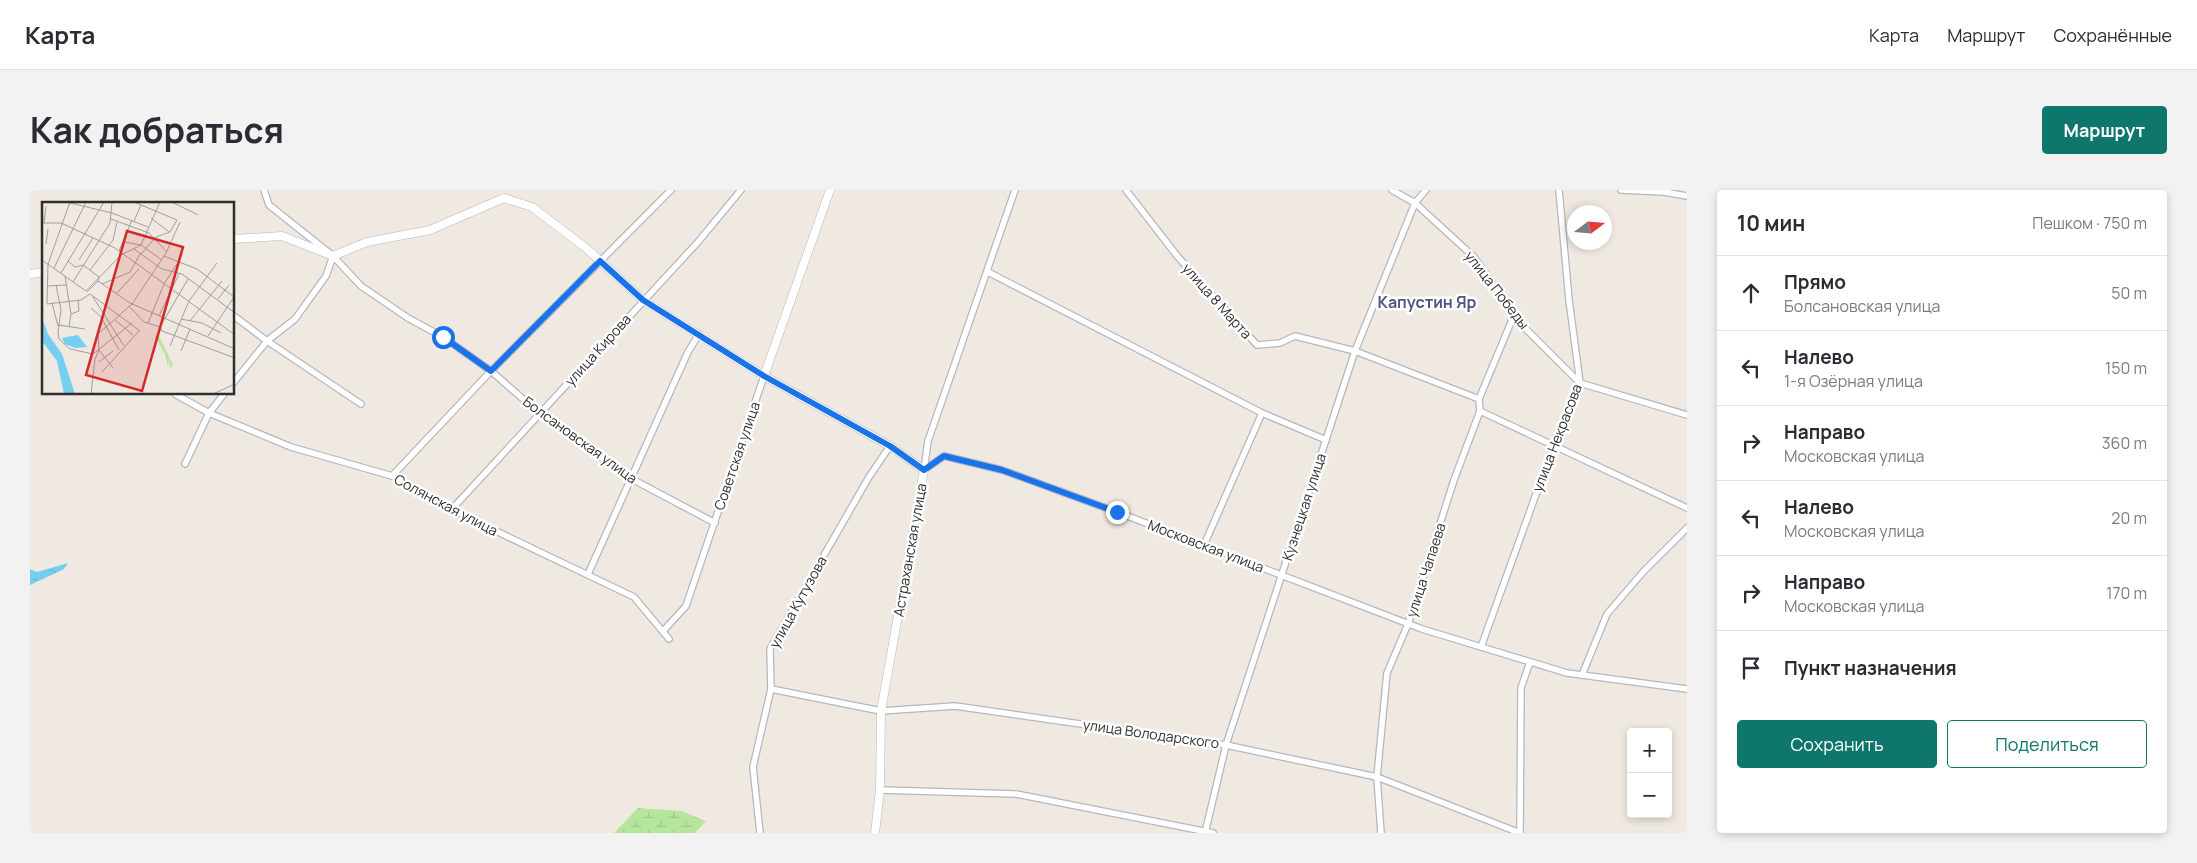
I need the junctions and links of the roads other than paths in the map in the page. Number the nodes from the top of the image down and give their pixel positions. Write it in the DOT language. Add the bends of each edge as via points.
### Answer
graph roads {
  1 [pos="264,190"];
  2 [pos="671,190"];
  3 [pos="742,190"];
  4 [pos="830,190"];
  5 [pos="1015,190"];
  6 [pos="1126,190"];
  7 [pos="1392,190"];
  8 [pos="1426,190"];
  9 [pos="1559,190"];
  10 [pos="1622,190"];
  11 [pos="1687,196"];
  12 [pos="1415,203"];
  13 [pos="235,239"];
  14 [pos="333,256"];
  15 [pos="600,261"];
  16 [pos="988,272"];
  17 [pos="643,300"];
  18 [pos="1514,315"];
  19 [pos="235,317"];
  20 [pos="699,334"];
  21 [pos="268,341"];
  22 [pos="1355,351"];
  23 [pos="491,371"];
  24 [pos="764,376"];
  25 [pos="235,381"];
  26 [pos="1580,383"];
  27 [pos="177,395"];
  28 [pos="223,395"];
  29 [pos="1479,399"];
  30 [pos="361,404"];
  31 [pos="1480,411"];
  32 [pos="209,412"];
  33 [pos="1262,412"];
  34 [pos="539,413"];
  35 [pos="1687,415"];
  36 [pos="1326,440"];
  37 [pos="890,446"];
  38 [pos="1553,447"];
  39 [pos="185,464"];
  40 [pos="924,470"];
  41 [pos="392,476"];
  42 [pos="630,478"];
  43 [pos="453,508"];
  44 [pos="1687,508"];
  45 [pos="715,523"];
  46 [pos="1687,528"];
  47 [pos="1204,545"];
  48 [pos="588,574"];
  49 [pos="1282,575"];
  50 [pos="1408,624"];
  51 [pos="664,630"];
  52 [pos="669,639"];
  53 [pos="1481,647"];
  54 [pos="1530,662"];
  55 [pos="1582,675"];
  56 [pos="771,689"];
  57 [pos="1687,689"];
  58 [pos="881,711"];
  59 [pos="1226,745"];
  60 [pos="1377,777"];
  61 [pos="880,790"];
  62 [pos="1205,832"];
  63 [pos="760,833"];
  64 [pos="875,833"];
  65 [pos="1213,833"];
  66 [pos="1381,833"];
  67 [pos="1520,833"];
  1 -- 14 [label="street, Болсановская улица" via="269,206"];
  2 -- 15 [label="street"];
  3 -- 17 [label="street, улица Кирова"];
  4 -- 24 [label="street, Советская улица"];
  5 -- 16 [label="street, Астраханская улица"];
  6 -- 22 [label="street, улица 8 Марта" via="1178,257 1257,345 1280,343 1295,336"];
  7 -- 12 [label="street, улица Победы"];
  8 -- 12 [label="street, Кузнецкая улица"];
  9 -- 26 [label="street, улица Некрасова"];
  10 -- 11 [label="street"];
  12 -- 18 [label="street, улица Победы" via="1474,257"];
  12 -- 22 [label="street, Кузнецкая улица"];
  13 -- 14 [label="street" via="282,236"];
  14 -- 15 [label="street" via="367,242 430,230 504,198 532,207"];
  14 -- 21 [label="street" via="326,276 295,319"];
  14 -- 23 [label="street, Болсановская улица" via="361,286"];
  15 -- 17 [label="street"];
  15 -- 23 [label="street"];
  16 -- 33 [label="street"];
  16 -- 40 [label="street, Астраханская улица" via="928,441"];
  17 -- 20 [label="street"];
  17 -- 34 [label="street, улица Кирова"];
  18 -- 26 [label="street, улица Победы"];
  18 -- 29 [label="street, улица Чапаева"];
  19 -- 21 [label="street"];
  20 -- 24 [label="street"];
  20 -- 42 [label="street"];
  21 -- 25 [label="street"];
  21 -- 30 [label="street"];
  22 -- 29 [label="street, улица 8 Марта"];
  22 -- 36 [label="street, Кузнецкая улица"];
  23 -- 34 [label="street, Болсановская улица"];
  23 -- 41 [label="street"];
  24 -- 37 [label="street"];
  24 -- 45 [label="street, Советская улица"];
  26 -- 35 [label="street, улица Победы"];
  26 -- 38 [label="street, улица Некрасова"];
  27 -- 32 [label="street, Солянская улица"];
  28 -- 32 [label="street"];
  29 -- 31 [label="street, улица Чапаева"];
  31 -- 38 [label="street"];
  31 -- 50 [label="street, улица Чапаева" via="1454,480"];
  32 -- 39 [label="street"];
  32 -- 41 [label="street, Солянская улица" via="291,447"];
  33 -- 36 [label="street"];
  33 -- 47 [label="street"];
  34 -- 42 [label="street, Болсановская улица"];
  34 -- 43 [label="street, улица Кирова"];
  36 -- 49 [label="street, Кузнецкая улица"];
  37 -- 40 [label="street"];
  37 -- 56 [label="street, улица Кутузова" via="770,648"];
  38 -- 44 [label="street"];
  38 -- 53 [label="street, улица Некрасова"];
  40 -- 47 [label="street, Московская улица" via="944,456 1002,470"];
  40 -- 58 [label="street, Астраханская улица"];
  41 -- 43 [label="street, Солянская улица"];
  42 -- 45 [label="street, Болсановская улица"];
  42 -- 48 [label="street"];
  43 -- 48 [label="street, Солянская улица"];
  45 -- 51 [label="street, Советская улица" via="686,606"];
  46 -- 55 [label="street" via="1607,614"];
  47 -- 49 [label="street, Московская улица"];
  48 -- 51 [label="street, Солянская улица" via="634,597"];
  49 -- 50 [label="street, Московская улица"];
  49 -- 59 [label="street, Кузнецкая улица"];
  50 -- 53 [label="street, Московская улица"];
  50 -- 60 [label="street, улица Чапаева" via="1387,673"];
  51 -- 52 [label="street, Солянская улица"];
  53 -- 54 [label="street, Московская улица"];
  54 -- 55 [label="street, Московская улица"];
  54 -- 67 [label="street" via="1521,688"];
  55 -- 57 [label="street, Московская улица"];
  56 -- 58 [label="street, улица Володарского"];
  56 -- 63 [label="street, улица Кутузова" via="753,767"];
  58 -- 59 [label="street, улица Володарского" via="955,706"];
  58 -- 61 [label="street, Астраханская улица"];
  59 -- 60 [label="street, улица Володарского"];
  59 -- 62 [label="street, Кузнецкая улица"];
  60 -- 66 [label="street, улица Чапаева"];
  60 -- 67 [label="street, улица Володарского"];
  61 -- 62 [label="street" via="1016,794"];
  61 -- 64 [label="street, Астраханская улица"];
  62 -- 65 [label="street"];
}
